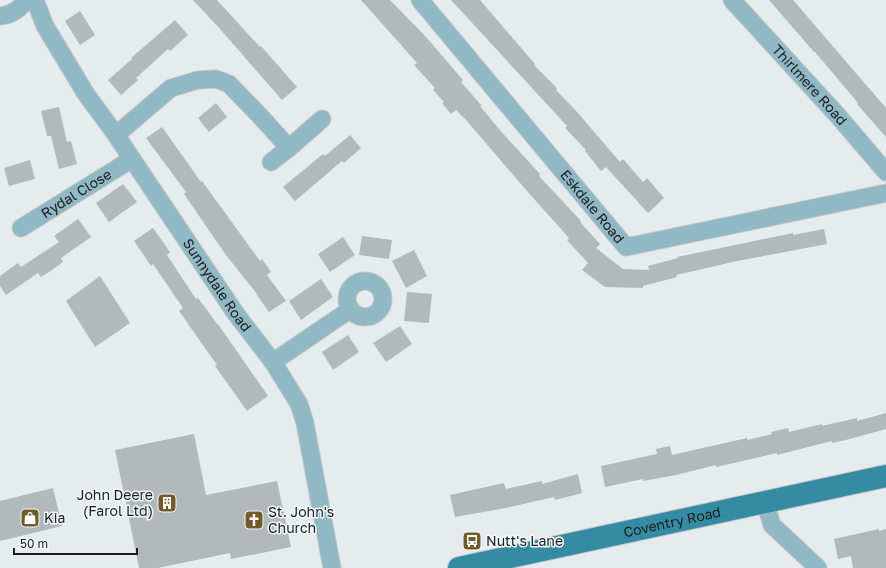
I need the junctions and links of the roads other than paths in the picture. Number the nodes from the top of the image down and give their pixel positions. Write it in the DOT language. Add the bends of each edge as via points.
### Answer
graph roads {
  1 [pos="35,0"];
  2 [pos="420,0"];
  3 [pos="732,0"];
  4 [pos="24,4"];
  5 [pos="0,16"];
  6 [pos="45,26"];
  7 [pos="322,119"];
  8 [pos="116,135"];
  9 [pos="289,148"];
  10 [pos="132,159"];
  11 [pos="271,162"];
  12 [pos="886,172"];
  13 [pos="886,193"];
  14 [pos="21,228"];
  15 [pos="351,310"];
  16 [pos="273,362"];
  17 [pos="886,476"];
  18 [pos="765,502"];
  19 [pos="515,562"];
  20 [pos="332,568"];
  21 [pos="459,568"];
  22 [pos="818,568"];
  1 -- 6 [label="street, Sunnydale Road"];
  2 -- 13 [label="street, Eskdale Road" via="626,246"];
  3 -- 12 [label="street, Thirlmere Road"];
  4 -- 5 [label="street" via="13,13"];
  4 -- 6 [label="street, Sunnydale Road"];
  6 -- 8 [label="street, Sunnydale Road" via="86,94"];
  7 -- 9 [label="street"];
  8 -- 9 [label="street" via="171,88 198,80 216,79 229,84"];
  8 -- 10 [label="street, Sunnydale Road"];
  9 -- 11 [label="street"];
  10 -- 14 [label="street, Rydal Close"];
  10 -- 16 [label="street, Sunnydale Road" via="236,314"];
  15 -- 16 [label="street"];
  16 -- 20 [label="street, Sunnydale Road" via="299,404 305,423"];
  17 -- 18 [label="main road, Coventry Road"];
  18 -- 19 [label="main road, Coventry Road"];
  18 -- 22 [label="street" via="772,525"];
  19 -- 21 [label="main road, Coventry Road"];
}
